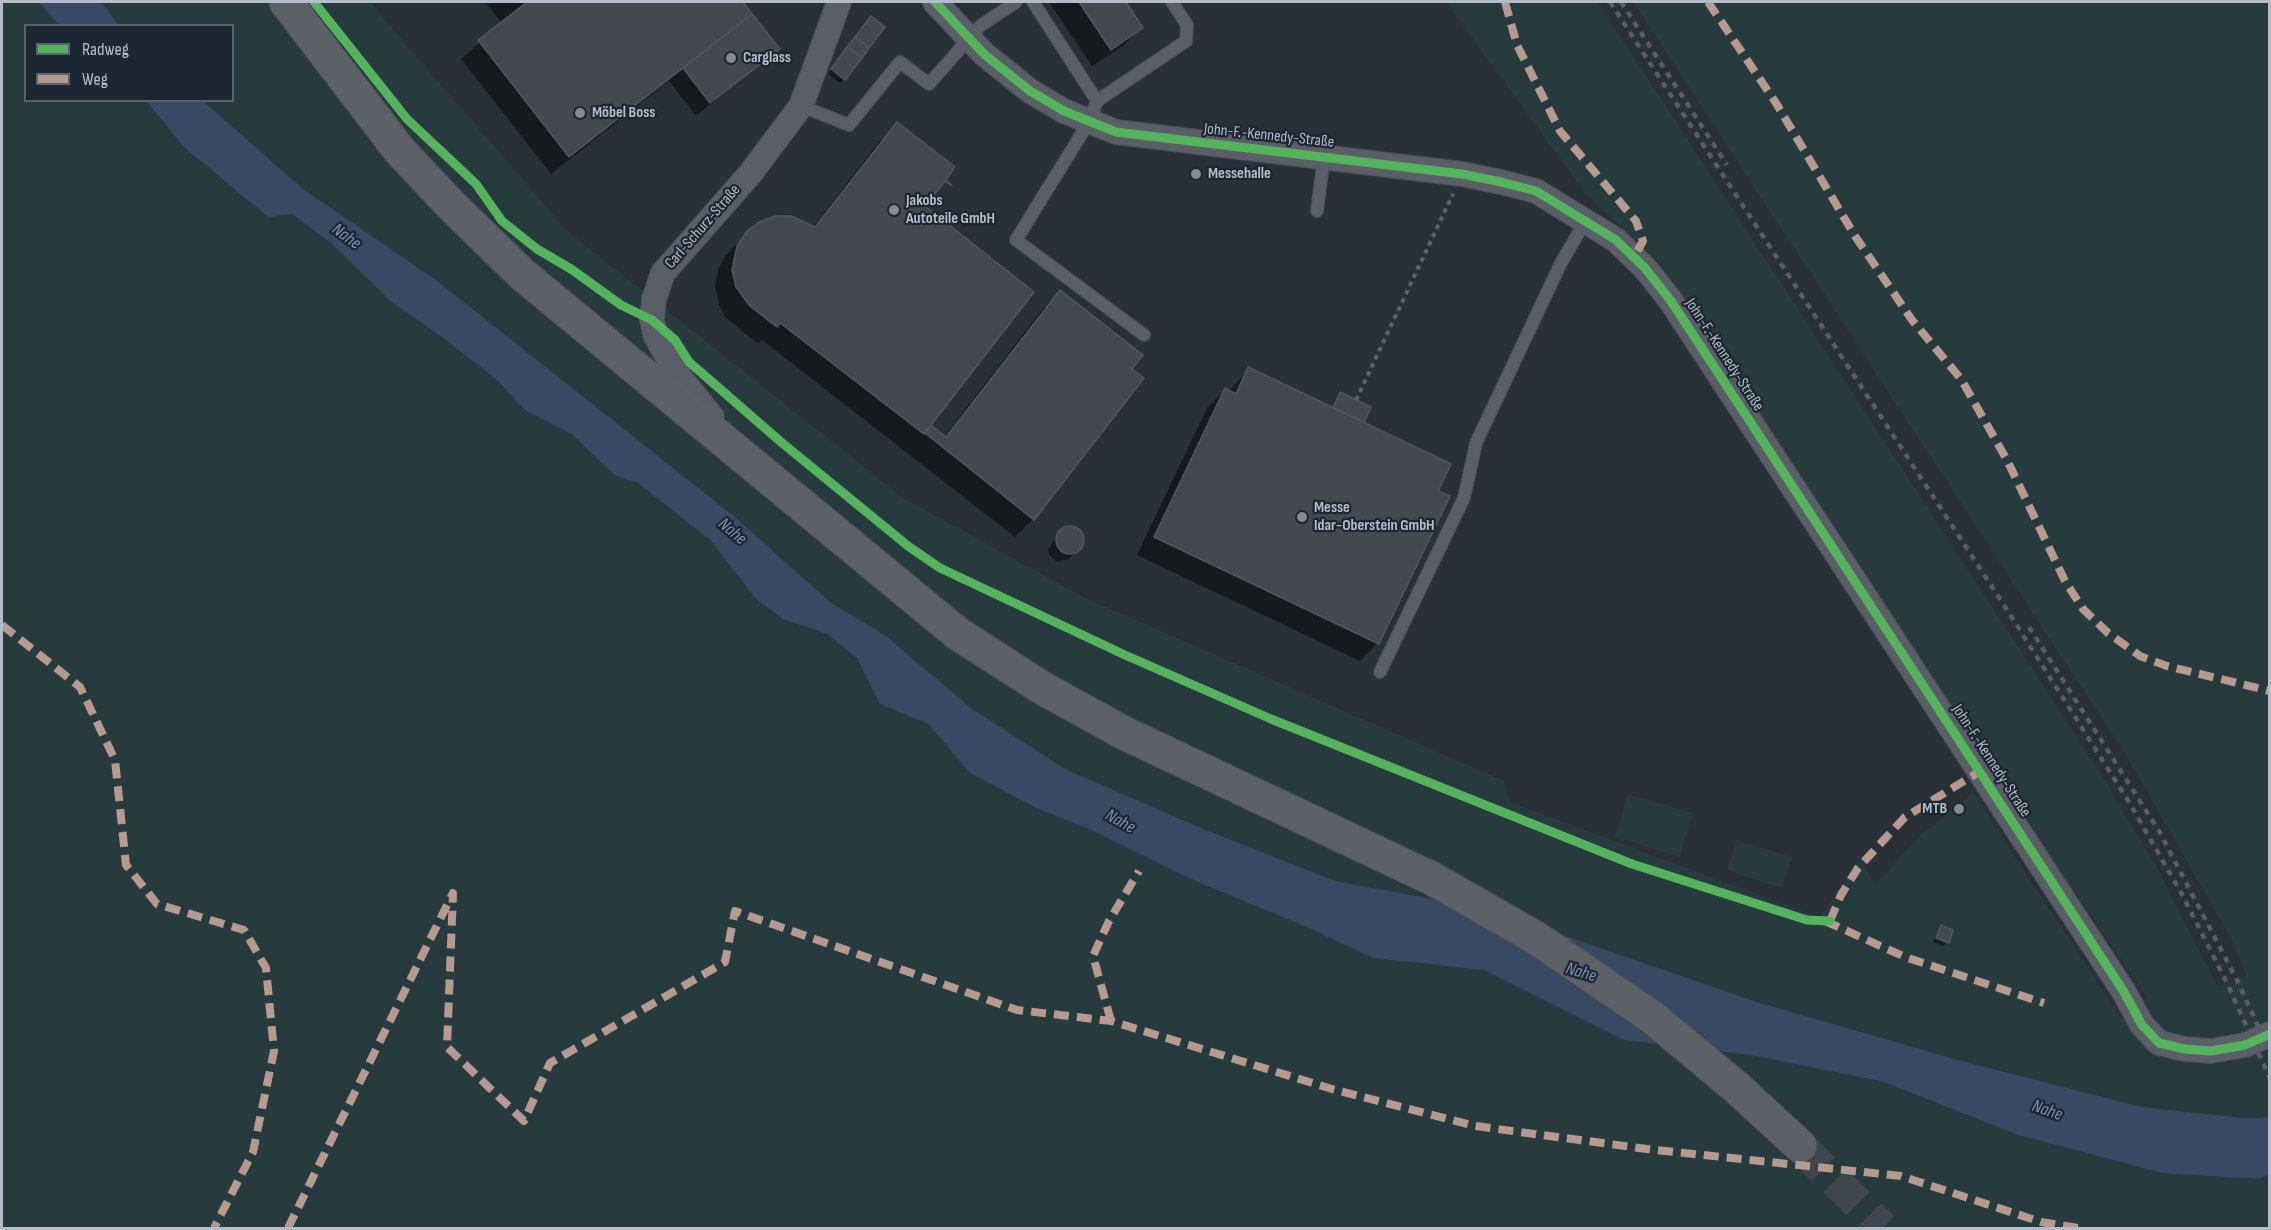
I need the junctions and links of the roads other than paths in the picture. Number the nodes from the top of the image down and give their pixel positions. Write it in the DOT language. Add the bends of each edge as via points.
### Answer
graph roads {
  1 [pos="286,2"];
  2 [pos="838,2"];
  3 [pos="935,2"];
  4 [pos="1016,2"];
  5 [pos="1032,2"];
  6 [pos="1172,2"];
  7 [pos="969,37"];
  8 [pos="801,106"];
  9 [pos="1093,112"];
  10 [pos="1324,157"];
  11 [pos="1317,211"];
  12 [pos="1586,220"];
  13 [pos="1144,335"];
  14 [pos="763,475"];
  15 [pos="1380,672"];
  16 [pos="2270,1034"];
  17 [pos="1800,1146"];
  1 -- 14 [label="main road" via="400,151 453,207 524,274"];
  2 -- 8 [label="street, Carl-Schurz-Straße"];
  3 -- 7 [label="street, John-F.-Kennedy-Straße"];
  4 -- 7 [label="lane"];
  5 -- 9 [label="lane"];
  6 -- 9 [label="lane" via="1186,25 1186,41"];
  7 -- 8 [label="lane" via="929,84 900,62 849,125"];
  7 -- 9 [label="street, John-F.-Kennedy-Straße" via="1030,91"];
  8 -- 14 [label="street, Carl-Schurz-Straße" via="750,174 663,273 654,299 655,335 675,371"];
  9 -- 10 [label="street, John-F.-Kennedy-Straße" via="1116,132"];
  9 -- 13 [label="lane" via="1016,240"];
  10 -- 11 [label="lane"];
  10 -- 12 [label="street, John-F.-Kennedy-Straße" via="1462,174 1536,191"];
  12 -- 15 [label="lane" via="1561,263 1476,443 1464,498"];
  12 -- 16 [label="street, John-F.-Kennedy-Straße" via="1640,262 1671,301 2124,992 2142,1026 2159,1042 2211,1051 2245,1045"];
  14 -- 17 [label="main road" via="957,633 1039,686 1122,732 1433,879 1536,938 1652,1017"];
}
